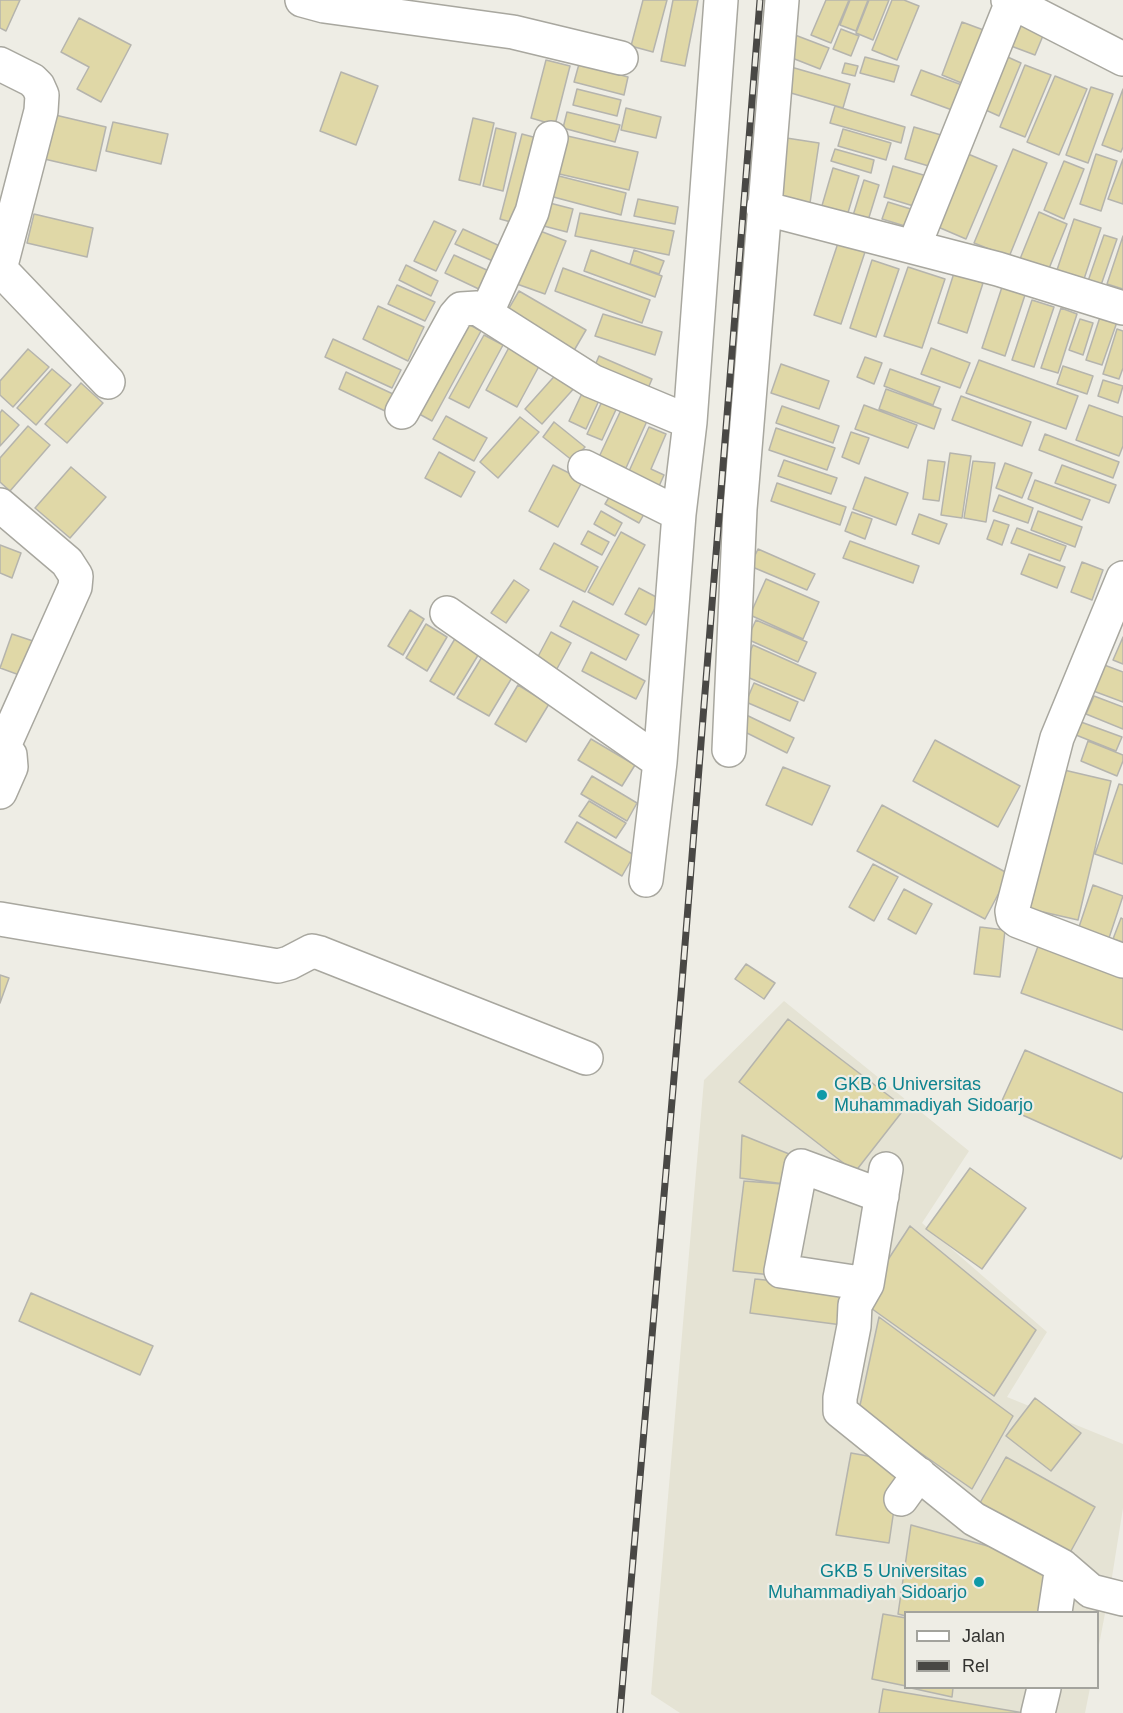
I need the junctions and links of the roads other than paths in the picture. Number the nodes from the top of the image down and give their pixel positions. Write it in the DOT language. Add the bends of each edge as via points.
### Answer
graph roads {
  1 [pos="302,0"];
  2 [pos="721,0"];
  3 [pos="782,0"];
  4 [pos="1010,1"];
  5 [pos="621,58"];
  6 [pos="1123,59"];
  7 [pos="0,64"];
  8 [pos="551,138"];
  9 [pos="763,208"];
  10 [pos="914,246"];
  11 [pos="0,269"];
  12 [pos="1123,308"];
  13 [pos="486,314"];
  14 [pos="108,381"];
  15 [pos="402,412"];
  16 [pos="690,422"];
  17 [pos="585,467"];
  18 [pos="0,505"];
  19 [pos="679,514"];
  20 [pos="1123,578"];
  21 [pos="447,613"];
  22 [pos="2,747"];
  23 [pos="729,750"];
  24 [pos="660,762"];
  25 [pos="0,792"];
  26 [pos="646,880"];
  27 [pos="0,919"];
  28 [pos="1123,961"];
  29 [pos="586,1058"];
  30 [pos="867,1284"];
  31 [pos="1062,1566"];
  32 [pos="1123,1599"];
  33 [pos="1055,1611"];
  34 [pos="1044,1689"];
  35 [pos="1038,1713"];
  1 -- 5 [label="street" via="513,32"];
  2 -- 16 [label="street"];
  3 -- 9 [label="street"];
  4 -- 6 [label="street"];
  4 -- 10 [label="street"];
  7 -- 11 [label="street" via="32,80 42,95"];
  8 -- 13 [label="street" via="532,212"];
  9 -- 10 [label="street"];
  9 -- 23 [label="street" via="740,509"];
  10 -- 12 [label="street"];
  11 -- 14 [label="street"];
  13 -- 15 [label="street" via="477,308 461,309"];
  13 -- 16 [label="street" via="592,381"];
  16 -- 19 [label="street"];
  17 -- 19 [label="street"];
  18 -- 22 [label="street" via="67,562 76,576 75,587"];
  19 -- 24 [label="street"];
  20 -- 28 [label="street" via="1057,738 1012,911 1018,921"];
  21 -- 24 [label="street"];
  22 -- 25 [label="street" via="10,755 12,767"];
  24 -- 26 [label="street"];
  27 -- 29 [label="street" via="278,966 312,951"];
  30 -- 30 [label="street" via="884,1182 801,1166 781,1271"];
  30 -- 31 [label="street" via="855,1305 840,1411 910,1486"];
  31 -- 32 [label="street" via="1091,1591"];
  31 -- 33 [label="street"];
  34 -- 35 [label="street"];
}
